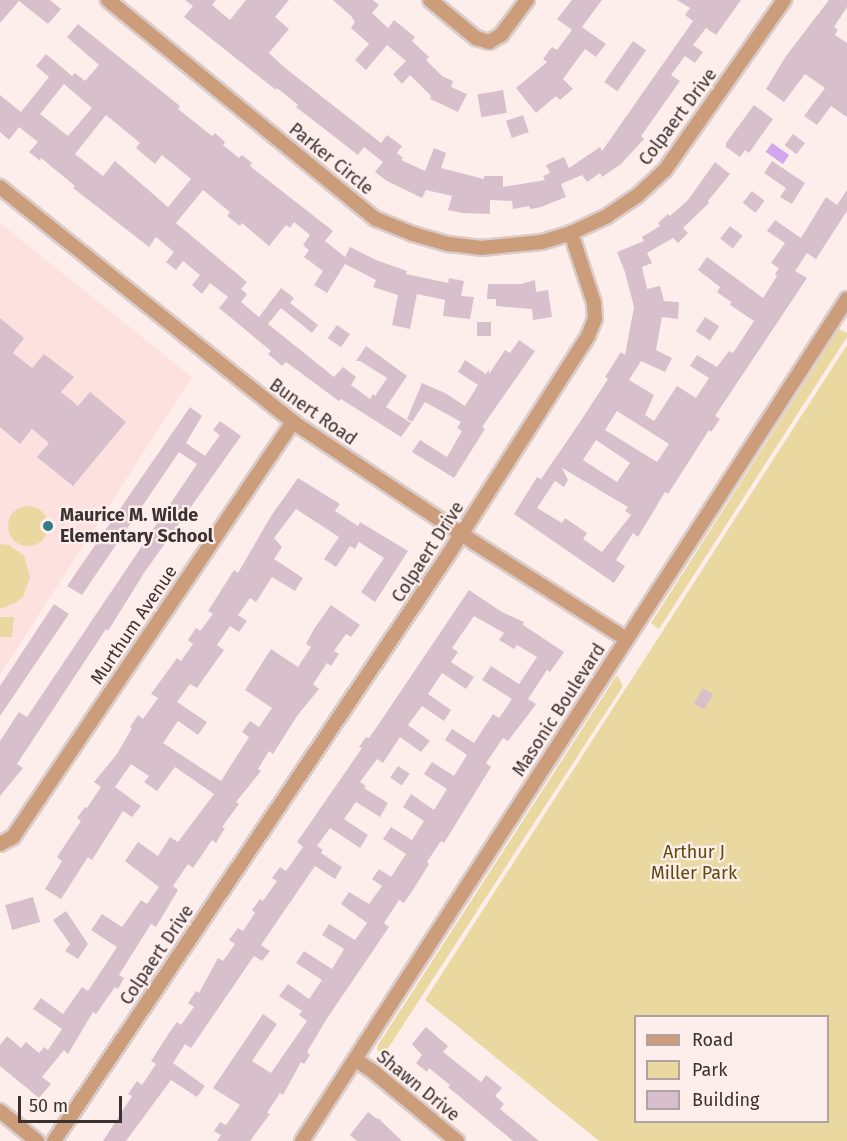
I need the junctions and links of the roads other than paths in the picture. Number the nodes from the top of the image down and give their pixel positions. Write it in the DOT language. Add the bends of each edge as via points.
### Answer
graph roads {
  1 [pos="108,0"];
  2 [pos="430,0"];
  3 [pos="527,0"];
  4 [pos="784,0"];
  5 [pos="0,187"];
  6 [pos="571,233"];
  7 [pos="847,299"];
  8 [pos="293,422"];
  9 [pos="461,534"];
  10 [pos="626,639"];
  11 [pos="1,844"];
  12 [pos="356,1060"];
  13 [pos="0,1111"];
  14 [pos="37,1141"];
  15 [pos="54,1141"];
  16 [pos="302,1141"];
  17 [pos="457,1141"];
  1 -- 6 [label="street, Parker Circle" via="376,219 440,242 481,248 542,242"];
  2 -- 3 [label="street" via="476,38 489,42 501,35"];
  4 -- 6 [label="street, Colpaert Drive" via="664,170 624,205"];
  5 -- 8 [label="street, Bunert Road"];
  6 -- 9 [label="street, Colpaert Drive" via="591,288 595,319 574,359"];
  7 -- 10 [label="street, Masonic Boulevard"];
  8 -- 9 [label="street, Bunert Road"];
  8 -- 11 [label="street, Murthum Avenue" via="13,837"];
  9 -- 10 [label="street, Bunert Road"];
  9 -- 15 [label="street, Colpaert Drive"];
  10 -- 12 [label="street, Masonic Boulevard"];
  12 -- 16 [label="street, Masonic Boulevard"];
  12 -- 17 [label="street, Shawn Drive"];
  13 -- 14 [label="street"];
}
